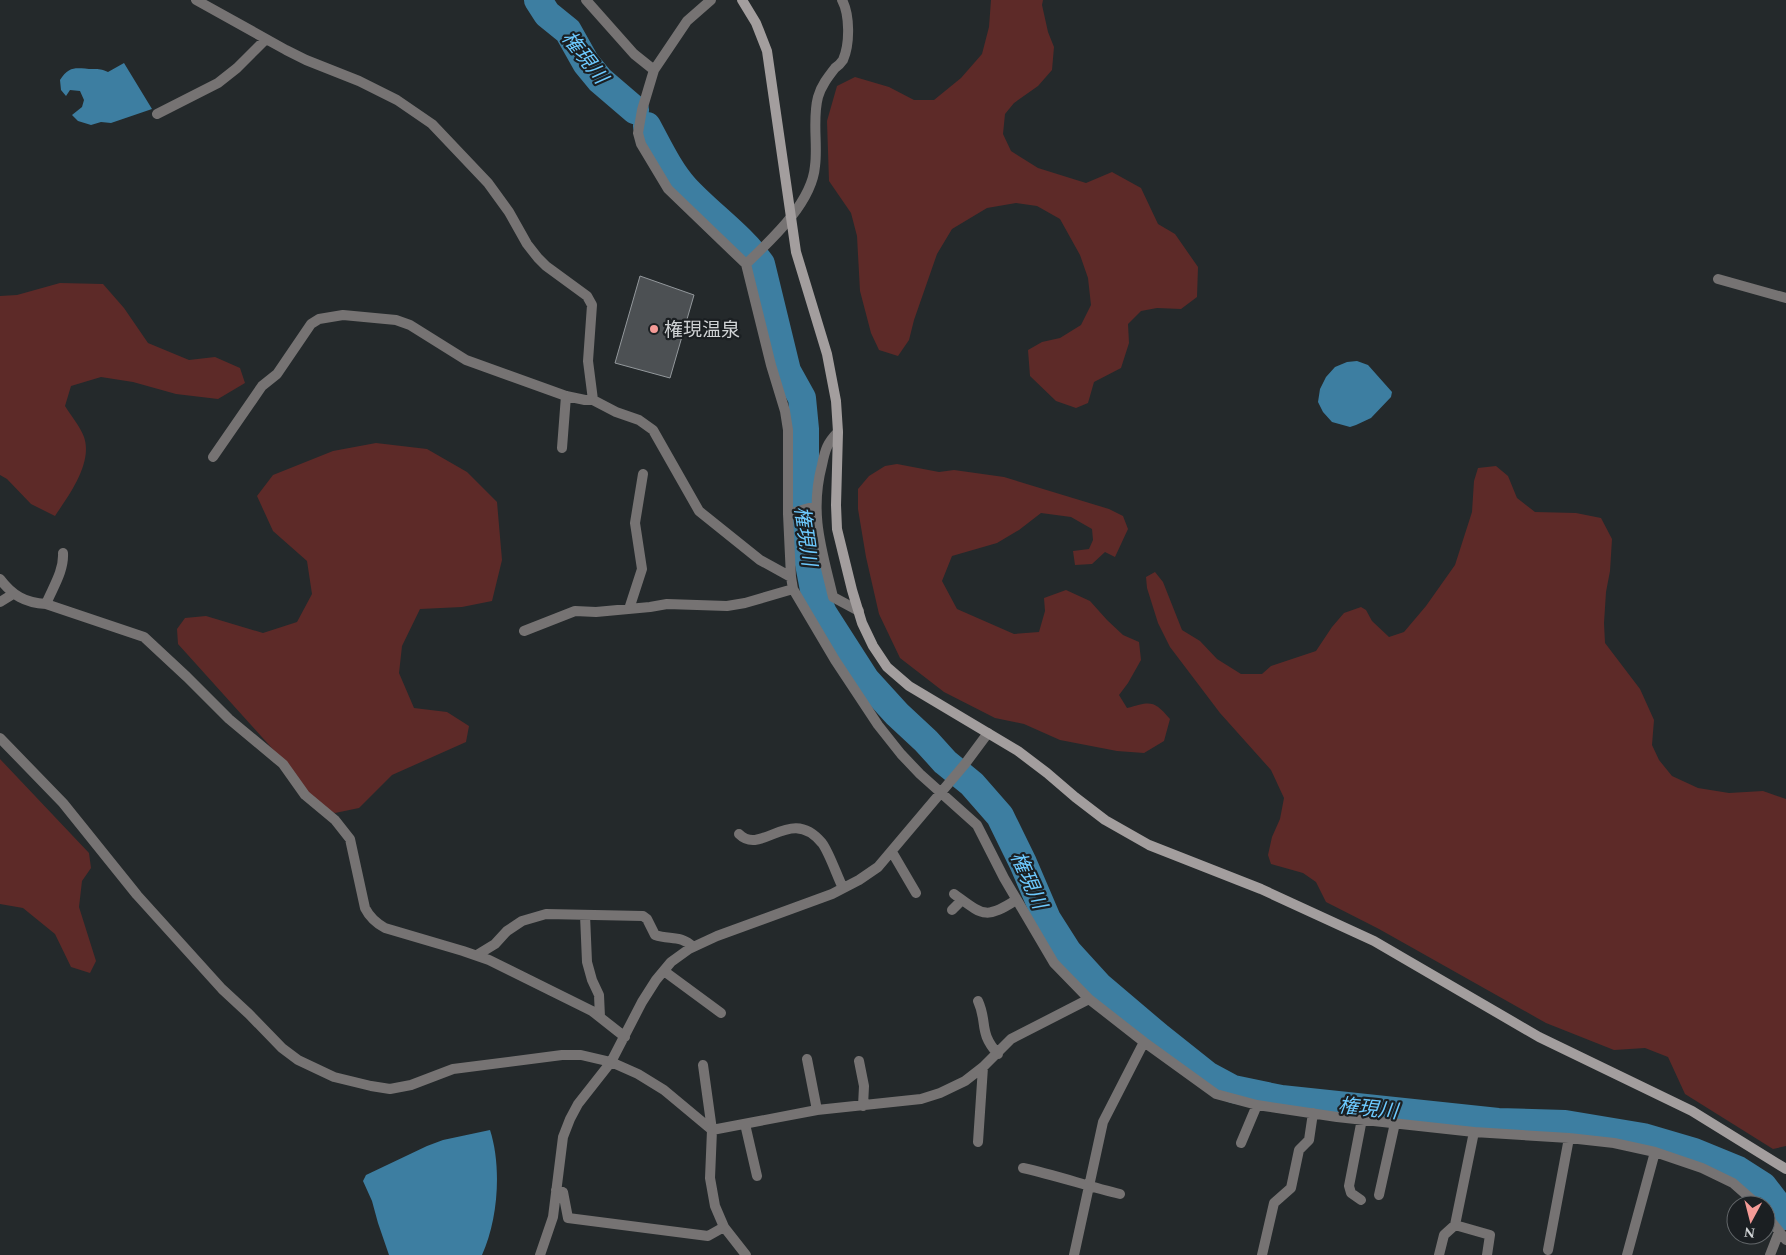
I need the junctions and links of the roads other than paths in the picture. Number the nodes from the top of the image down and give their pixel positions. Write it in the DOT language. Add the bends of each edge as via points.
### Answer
graph roads {
  1 [pos="196,0"];
  2 [pos="586,0"];
  3 [pos="712,0"];
  4 [pos="742,0"];
  5 [pos="842,0"];
  6 [pos="266,39"];
  7 [pos="654,70"];
  8 [pos="156,114"];
  9 [pos="790,218"];
  10 [pos="748,262"];
  11 [pos="1718,279"];
  12 [pos="1786,298"];
  13 [pos="566,396"];
  14 [pos="593,400"];
  15 [pos="838,432"];
  16 [pos="562,448"];
  17 [pos="213,457"];
  18 [pos="643,474"];
  19 [pos="813,507"];
  20 [pos="791,513"];
  21 [pos="63,553"];
  22 [pos="791,577"];
  23 [pos="0,579"];
  24 [pos="794,589"];
  25 [pos="13,594"];
  26 [pos="0,602"];
  27 [pos="46,604"];
  28 [pos="629,609"];
  29 [pos="859,611"];
  30 [pos="524,630"];
  31 [pos="988,733"];
  32 [pos="0,738"];
  33 [pos="941,793"];
  34 [pos="739,834"];
  35 [pos="892,852"];
  36 [pos="843,888"];
  37 [pos="916,893"];
  38 [pos="1016,900"];
  39 [pos="952,910"];
  40 [pos="585,915"];
  41 [pos="693,947"];
  42 [pos="477,955"];
  43 [pos="664,971"];
  44 [pos="1089,999"];
  45 [pos="978,1001"];
  46 [pos="721,1013"];
  47 [pos="600,1017"];
  48 [pos="625,1037"];
  49 [pos="1144,1042"];
  50 [pos="998,1054"];
  51 [pos="807,1059"];
  52 [pos="859,1061"];
  53 [pos="611,1062"];
  54 [pos="704,1065"];
  55 [pos="984,1067"];
  56 [pos="1256,1105"];
  57 [pos="863,1106"];
  58 [pos="817,1110"];
  59 [pos="1313,1113"];
  60 [pos="1362,1120"];
  61 [pos="1395,1123"];
  62 [pos="745,1124"];
  63 [pos="712,1130"];
  64 [pos="1474,1132"];
  65 [pos="1569,1138"];
  66 [pos="978,1142"];
  67 [pos="1241,1143"];
  68 [pos="1655,1152"];
  69 [pos="1023,1168"];
  70 [pos="1786,1169"];
  71 [pos="757,1176"];
  72 [pos="1090,1187"];
  73 [pos="556,1190"];
  74 [pos="1120,1194"];
  75 [pos="1379,1195"];
  76 [pos="1747,1195"];
  77 [pos="1361,1200"];
  78 [pos="1455,1225"];
  79 [pos="724,1227"];
  80 [pos="1783,1236"];
  81 [pos="1548,1250"];
  82 [pos="540,1255"];
  83 [pos="746,1255"];
  84 [pos="1074,1255"];
  85 [pos="1262,1255"];
  86 [pos="1439,1255"];
  87 [pos="1487,1255"];
  88 [pos="1627,1255"];
  89 [pos="1770,1255"];
  1 -- 6 [label="street"];
  2 -- 7 [label="street" via="634,54"];
  3 -- 7 [label="street" via="687,21"];
  4 -- 9 [label="street" via="767,51"];
  5 -- 9 [label="street" via="849,33 843,60 826,79 818,97 815,167 806,194"];
  6 -- 8 [label="street" via="218,83"];
  6 -- 14 [label="street" via="397,100 432,124 488,183 538,258 587,296 592,305 588,360"];
  7 -- 10 [label="street" via="642,110 638,134 641,144 668,189"];
  9 -- 10 [label="street"];
  9 -- 15 [label="street" via="796,252 827,354"];
  10 -- 20 [label="street" via="771,365 785,411"];
  11 -- 12 [label="street"];
  13 -- 14 [label="street"];
  13 -- 16 [label="street"];
  13 -- 17 [label="street" via="466,360 410,324 356,316 330,316 311,324 277,374 262,386"];
  14 -- 22 [label="street" via="639,420 653,430 699,511 760,560"];
  15 -- 19 [label="street" via="828,441"];
  15 -- 29 [label="street" via="837,529"];
  18 -- 28 [label="street" via="636,523 642,569"];
  19 -- 20 [label="street"];
  19 -- 29 [label="street" via="833,597"];
  20 -- 22 [label="street"];
  21 -- 27 [label="street" via="64,561"];
  22 -- 24 [label="street"];
  23 -- 25 [label="street"];
  24 -- 28 [label="street" via="727,606 667,604"];
  24 -- 33 [label="street" via="878,725 901,754"];
  25 -- 26 [label="street"];
  25 -- 27 [label="street"];
  27 -- 42 [label="street" via="144,637 283,764 306,795 350,839 365,908 377,924"];
  28 -- 30 [label="street" via="575,611"];
  29 -- 31 [label="street" via="873,646 887,666 909,686"];
  31 -- 33 [label="street"];
  31 -- 70 [label="street" via="1047,773 1105,820 1149,845 1261,889 1374,941 1539,1037 1692,1111"];
  32 -- 53 [label="street" via="64,803 137,895 222,989 298,1060 334,1077 390,1089 411,1085 453,1068 562,1055 581,1055"];
  33 -- 35 [label="street"];
  33 -- 38 [label="street" via="977,824"];
  34 -- 36 [label="street" via="751,840 780,830 803,828 823,844"];
  35 -- 36 [label="street" via="878,867"];
  35 -- 37 [label="street"];
  36 -- 41 [label="street"];
  38 -- 39 [label="street" via="998,912 988,913 977,910 958,897"];
  38 -- 44 [label="street" via="1054,963"];
  40 -- 41 [label="street" via="643,916 655,935 686,940"];
  40 -- 42 [label="street" via="546,914 522,921"];
  40 -- 47 [label="street" via="587,962 599,996"];
  41 -- 43 [label="street"];
  42 -- 47 [label="street"];
  43 -- 46 [label="street"];
  43 -- 48 [label="street" via="642,1002"];
  44 -- 49 [label="street"];
  44 -- 50 [label="street" via="1011,1040"];
  45 -- 50 [label="street" via="986,1038"];
  47 -- 48 [label="street"];
  48 -- 53 [label="street"];
  49 -- 56 [label="street" via="1216,1094"];
  49 -- 72 [label="street" via="1103,1122"];
  50 -- 55 [label="street"];
  51 -- 58 [label="street"];
  52 -- 57 [label="street" via="864,1086"];
  53 -- 63 [label="street" via="664,1090"];
  53 -- 73 [label="street" via="570,1119 563,1137"];
  54 -- 63 [label="street"];
  55 -- 57 [label="street" via="940,1093 921,1099"];
  55 -- 66 [label="street"];
  56 -- 59 [label="street"];
  56 -- 67 [label="street"];
  57 -- 58 [label="street"];
  58 -- 62 [label="street"];
  59 -- 60 [label="street"];
  59 -- 85 [label="street" via="1309,1140 1299,1150 1291,1188 1274,1203"];
  60 -- 61 [label="street"];
  60 -- 77 [label="street" via="1349,1186 1351,1193"];
  61 -- 64 [label="street"];
  61 -- 75 [label="street"];
  62 -- 63 [label="street"];
  62 -- 71 [label="street"];
  63 -- 79 [label="street" via="710,1178 715,1206"];
  64 -- 65 [label="street"];
  64 -- 78 [label="street"];
  65 -- 68 [label="street"];
  65 -- 81 [label="street"];
  68 -- 76 [label="street" via="1702,1168 1734,1183"];
  68 -- 88 [label="street"];
  69 -- 72 [label="street"];
  72 -- 74 [label="street"];
  72 -- 84 [label="street"];
  73 -- 79 [label="street" via="563,1192 568,1218 708,1236"];
  73 -- 82 [label="street" via="553,1217"];
  78 -- 86 [label="street" via="1444,1235"];
  78 -- 87 [label="street" via="1490,1235"];
  79 -- 83 [label="street"];
  80 -- 89 [label="street"];
}
